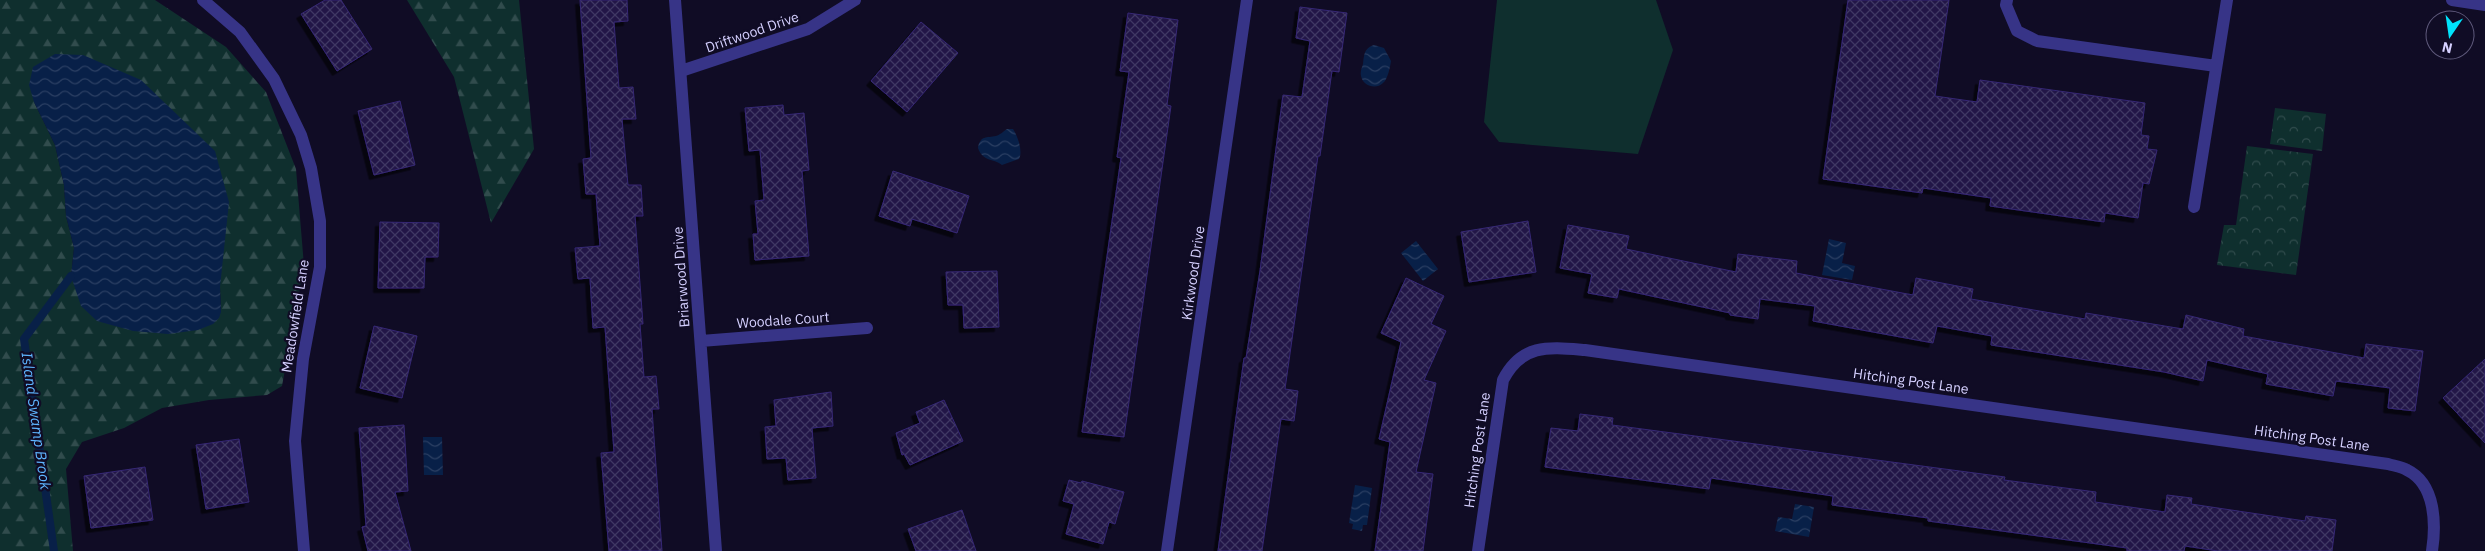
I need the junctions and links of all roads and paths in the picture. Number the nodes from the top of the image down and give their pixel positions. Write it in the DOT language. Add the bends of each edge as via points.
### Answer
graph roads {
  1 [pos="203,0"];
  2 [pos="675,0"];
  3 [pos="855,0"];
  4 [pos="1247,0"];
  5 [pos="2007,0"];
  6 [pos="2227,0"];
  7 [pos="2452,0"];
  8 [pos="2485,5"];
  9 [pos="2216,66"];
  10 [pos="681,71"];
  11 [pos="2194,208"];
  12 [pos="867,328"];
  13 [pos="701,341"];
  14 [pos="304,551"];
  15 [pos="716,551"];
  16 [pos="1167,551"];
  17 [pos="1478,551"];
  18 [pos="2432,551"];
  1 -- 14 [label="street, Meadowfield Lane" via="240,32 274,79 301,135 311,168 320,221 320,267 303,359 295,441"];
  2 -- 10 [label="street, Briarwood Drive"];
  3 -- 10 [label="street, Driftwood Drive" via="808,29"];
  4 -- 16 [label="street, Kirkwood Drive"];
  5 -- 9 [label="street" via="2017,31 2037,41"];
  6 -- 9 [label="street"];
  7 -- 8 [label="street"];
  9 -- 11 [label="street"];
  10 -- 13 [label="street, Briarwood Drive"];
  12 -- 13 [label="street, Woodale Court"];
  13 -- 15 [label="street, Briarwood Drive"];
  17 -- 18 [label="street, Hitching Post Lane" via="1503,380 1525,353 1548,347 1595,351 2388,464 2408,470 2418,478 2430,498 2436,528"];
}
